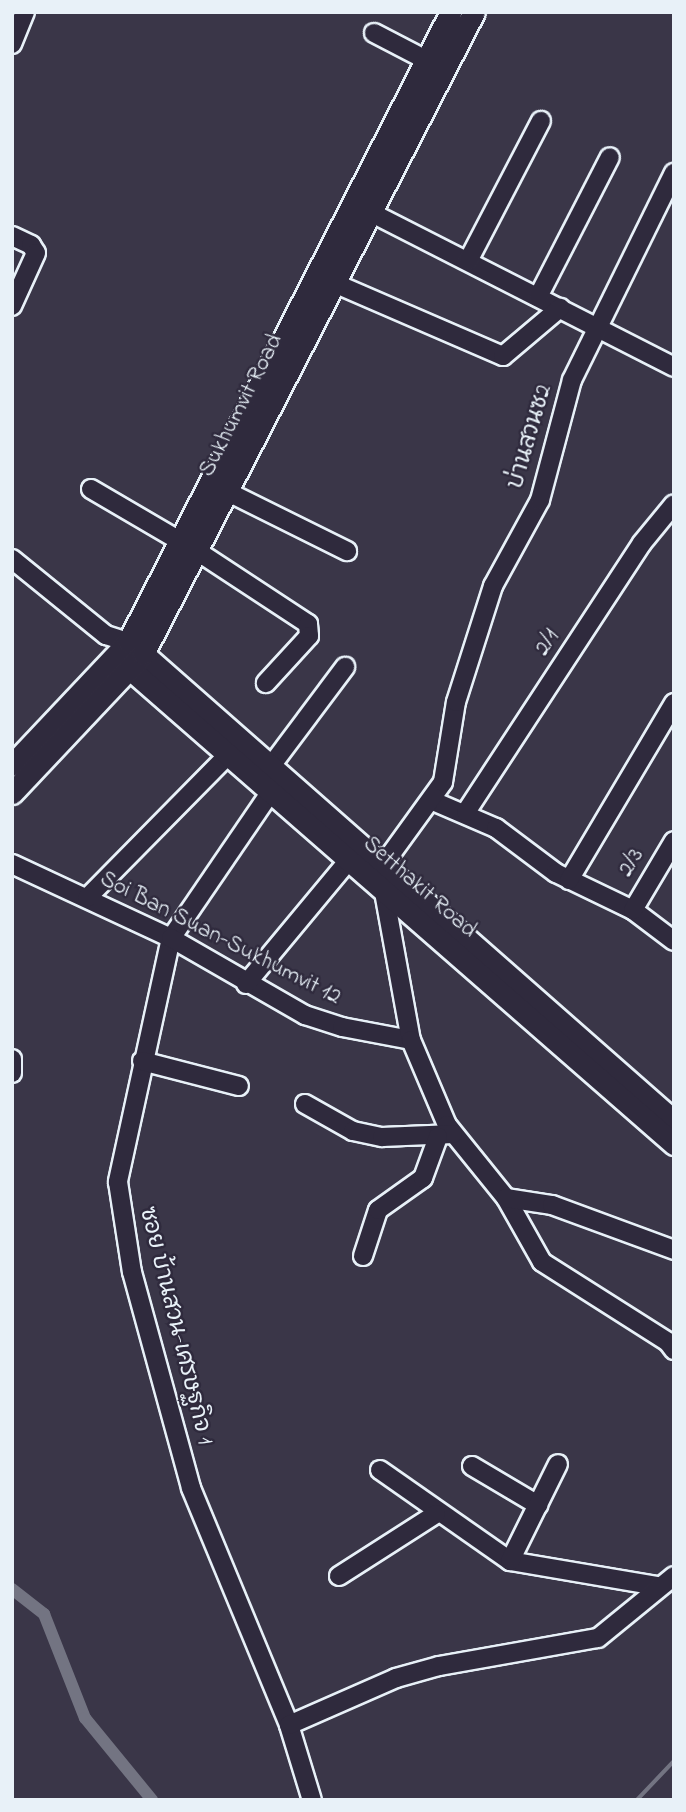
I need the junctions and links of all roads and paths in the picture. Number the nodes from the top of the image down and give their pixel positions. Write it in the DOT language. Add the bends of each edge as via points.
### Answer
graph roads {
  1 [pos="25,12"];
  2 [pos="451,12"];
  3 [pos="474,12"];
  4 [pos="374,33"];
  5 [pos="12,44"];
  6 [pos="426,61"];
  7 [pos="541,121"];
  8 [pos="610,157"];
  9 [pos="674,173"];
  10 [pos="372,213"];
  11 [pos="12,236"];
  12 [pos="468,261"];
  13 [pos="334,283"];
  14 [pos="538,297"];
  15 [pos="12,306"];
  16 [pos="561,308"];
  17 [pos="597,328"];
  18 [pos="674,367"];
  19 [pos="91,489"];
  20 [pos="228,492"];
  21 [pos="674,504"];
  22 [pos="188,545"];
  23 [pos="347,551"];
  24 [pos="12,559"];
  25 [pos="129,656"];
  26 [pos="345,667"];
  27 [pos="266,683"];
  28 [pos="674,703"];
  29 [pos="228,755"];
  30 [pos="12,765"];
  31 [pos="271,766"];
  32 [pos="12,793"];
  33 [pos="270,793"];
  34 [pos="433,800"];
  35 [pos="466,812"];
  36 [pos="674,841"];
  37 [pos="348,861"];
  38 [pos="12,864"];
  39 [pos="383,865"];
  40 [pos="569,880"];
  41 [pos="384,892"];
  42 [pos="87,898"];
  43 [pos="632,910"];
  44 [pos="171,938"];
  45 [pos="674,941"];
  46 [pos="246,984"];
  47 [pos="411,1040"];
  48 [pos="12,1059"];
  49 [pos="142,1061"];
  50 [pos="12,1073"];
  51 [pos="239,1086"];
  52 [pos="304,1104"];
  53 [pos="674,1121"];
  54 [pos="446,1135"];
  55 [pos="674,1144"];
  56 [pos="506,1198"];
  57 [pos="674,1250"];
  58 [pos="363,1256"];
  59 [pos="674,1350"];
  60 [pos="558,1465"];
  61 [pos="472,1466"];
  62 [pos="380,1471"];
  63 [pos="538,1506"];
  64 [pos="436,1514"];
  65 [pos="510,1561"];
  66 [pos="338,1576"];
  67 [pos="674,1576"];
  68 [pos="658,1586"];
  69 [pos="289,1726"];
  70 [pos="312,1800"];
  1 -- 5 [label="street"];
  2 -- 6 [label="main road, Sukhumvit Road"];
  3 -- 10 [label="main road, Sukhumvit Road"];
  4 -- 6 [label="street"];
  6 -- 22 [label="main road, Sukhumvit Road"];
  7 -- 12 [label="street"];
  8 -- 14 [label="street"];
  9 -- 17 [label="street, บ่านสวนซ2"];
  10 -- 12 [label="street"];
  10 -- 13 [label="main road, Sukhumvit Road"];
  11 -- 15 [label="street" via="31,245 36,253"];
  12 -- 14 [label="street"];
  13 -- 16 [label="street" via="503,356"];
  13 -- 20 [label="main road, Sukhumvit Road"];
  14 -- 16 [label="street"];
  16 -- 17 [label="street"];
  17 -- 18 [label="street"];
  17 -- 34 [label="street, บ่านสวนซ2" via="572,380 540,500 493,586 457,702 443,782"];
  19 -- 22 [label="street"];
  20 -- 22 [label="main road, Sukhumvit Road"];
  20 -- 23 [label="street"];
  21 -- 35 [label="street, 2/1" via="642,543"];
  22 -- 25 [label="main road, Sukhumvit Road"];
  22 -- 27 [label="street" via="308,624 309,636"];
  24 -- 25 [label="street"];
  25 -- 29 [label="main road, Setthakit Road"];
  25 -- 30 [label="main road, Sukhumvit Road"];
  25 -- 31 [label="main road, Setthakit Road"];
  25 -- 32 [label="main road, Sukhumvit Road"];
  26 -- 31 [label="street"];
  28 -- 40 [label="street"];
  29 -- 33 [label="main road, Setthakit Road"];
  29 -- 42 [label="street"];
  31 -- 39 [label="main road, Setthakit Road"];
  33 -- 37 [label="main road, Setthakit Road"];
  33 -- 44 [label="street, ซอย บ้านสวน-เศรษฐกิจ 1"];
  34 -- 35 [label="street"];
  34 -- 39 [label="street, บ่านสวนซ2"];
  35 -- 40 [label="street"];
  36 -- 43 [label="street, 2/3"];
  37 -- 41 [label="main road, Setthakit Road"];
  37 -- 46 [label="street"];
  38 -- 42 [label="street, Soi Ban Suan-Sukhumvit 12"];
  39 -- 53 [label="main road, Setthakit Road"];
  40 -- 43 [label="street"];
  41 -- 47 [label="street"];
  41 -- 55 [label="main road, Setthakit Road"];
  42 -- 44 [label="street, Soi Ban Suan-Sukhumvit 12"];
  43 -- 45 [label="street"];
  44 -- 46 [label="street, Soi Ban Suan-Sukhumvit 12"];
  44 -- 49 [label="street, ซอย บ้านสวน-เศรษฐกิจ 1"];
  46 -- 47 [label="street, Soi Ban Suan-Sukhumvit 12" via="330,1023"];
  47 -- 54 [label="street"];
  48 -- 50 [label="street"];
  49 -- 51 [label="street"];
  49 -- 69 [label="street, ซอย บ้านสวน-เศรษฐกิจ 1" via="118,1182 132,1272 191,1488"];
  52 -- 54 [label="street" via="353,1131 382,1137"];
  54 -- 56 [label="street"];
  54 -- 58 [label="street" via="423,1178 378,1210"];
  56 -- 57 [label="street" via="552,1205"];
  56 -- 59 [label="street" via="542,1262"];
  60 -- 63 [label="street"];
  61 -- 63 [label="street"];
  62 -- 64 [label="street"];
  63 -- 65 [label="street"];
  64 -- 65 [label="street"];
  64 -- 66 [label="street"];
  65 -- 68 [label="street"];
  67 -- 68 [label="street"];
  68 -- 69 [label="street" via="598,1638 396,1678"];
  69 -- 70 [label="street, ซอย บ้านสวน-เศรษฐกิจ 1"];
}
